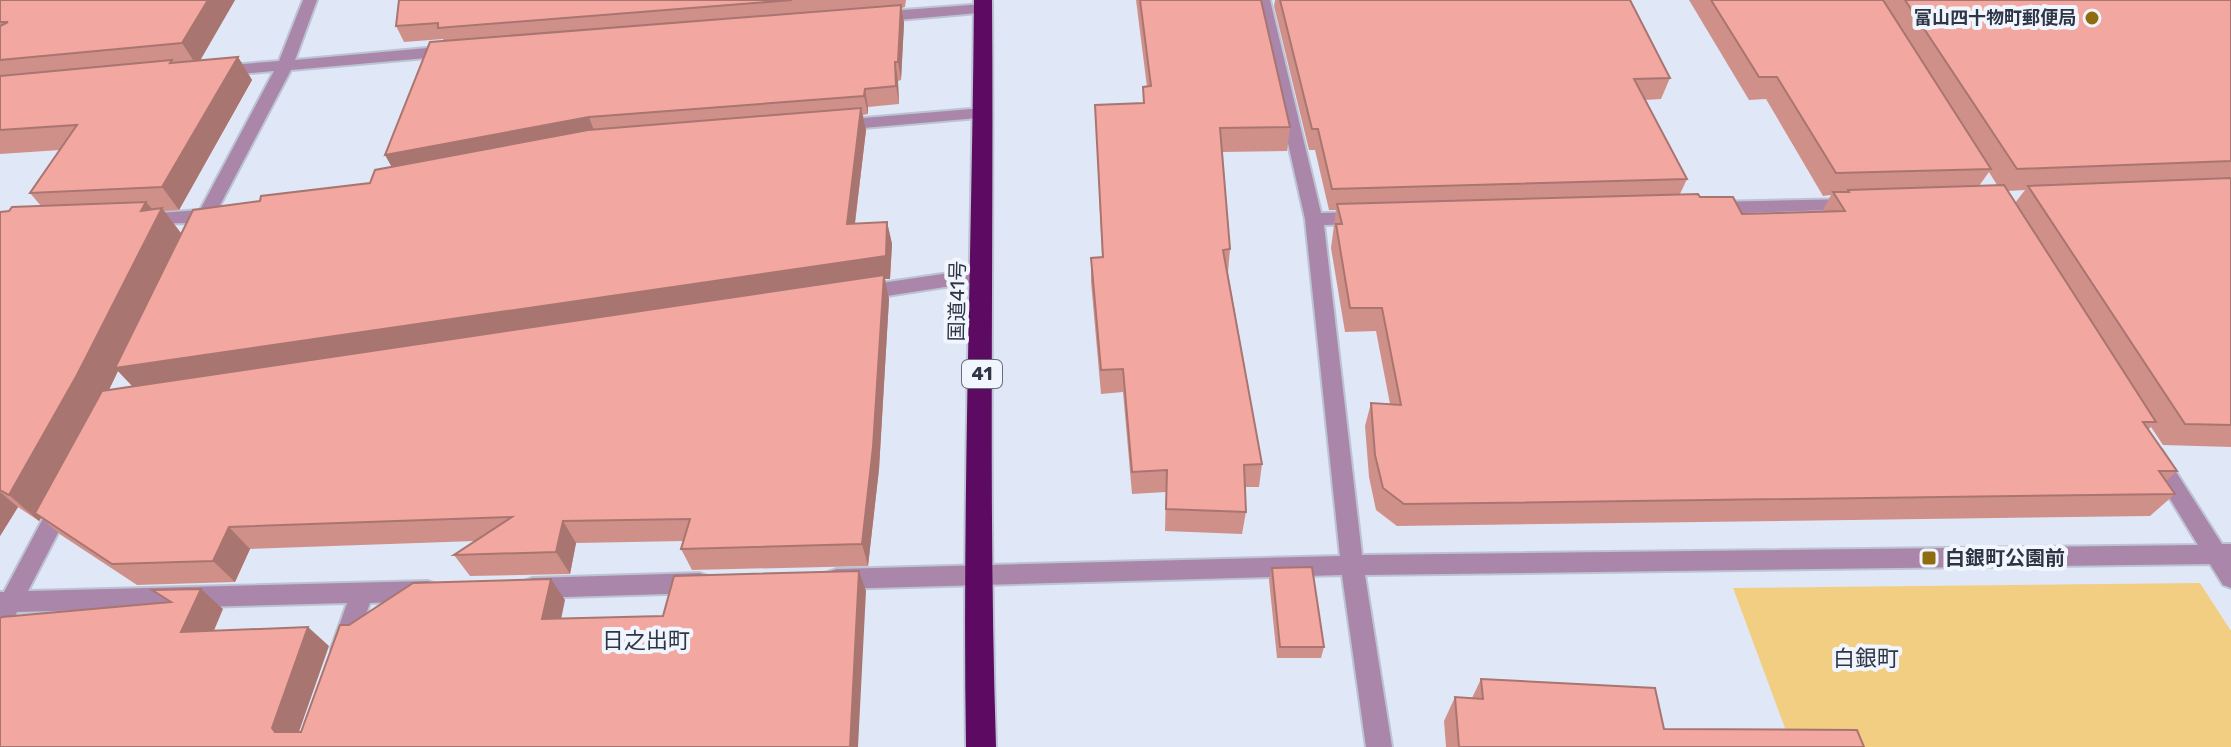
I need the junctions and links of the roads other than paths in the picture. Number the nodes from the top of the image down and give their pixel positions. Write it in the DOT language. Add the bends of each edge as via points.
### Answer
graph roads {
  1 [pos="310,0"];
  2 [pos="1263,0"];
  3 [pos="984,4"];
  4 [pos="859,18"];
  5 [pos="460,50"];
  6 [pos="285,65"];
  7 [pos="206,72"];
  8 [pos="983,113"];
  9 [pos="827,126"];
  10 [pos="1877,204"];
  11 [pos="1689,209"];
  12 [pos="236,212"];
  13 [pos="1376,217"];
  14 [pos="204,218"];
  15 [pos="1314,219"];
  16 [pos="126,221"];
  17 [pos="191,246"];
  18 [pos="983,275"];
  19 [pos="835,297"];
  20 [pos="2142,436"];
  21 [pos="74,483"];
  22 [pos="2224,554"];
  23 [pos="1352,565"];
  24 [pos="977,577"];
  25 [pos="2231,578"];
  26 [pos="814,580"];
  27 [pos="720,582"];
  28 [pos="502,589"];
  29 [pos="455,590"];
  30 [pos="362,593"];
  31 [pos="3,608"];
  32 [pos="333,677"];
  33 [pos="981,747"];
  34 [pos="1379,747"];
  1 -- 6 [label="street"];
  2 -- 15 [label="street"];
  3 -- 4 [label="street"];
  3 -- 8 [label="highway, 国道41号 / 41"];
  5 -- 6 [label="street"];
  6 -- 7 [label="street"];
  6 -- 14 [label="street"];
  8 -- 9 [label="street"];
  8 -- 18 [label="highway, 国道41号 / 41"];
  10 -- 11 [label="street"];
  12 -- 14 [label="street"];
  13 -- 15 [label="street"];
  14 -- 16 [label="street"];
  14 -- 17 [label="street"];
  15 -- 23 [label="street"];
  18 -- 19 [label="street"];
  18 -- 24 [label="highway, 国道41号 / 41"];
  20 -- 22 [label="street"];
  21 -- 31 [label="street"];
  22 -- 23 [label="street"];
  22 -- 25 [label="street"];
  23 -- 24 [label="street"];
  23 -- 34 [label="street"];
  24 -- 26 [label="street"];
  24 -- 33 [label="highway, 国道41号 / 41"];
  27 -- 28 [label="street"];
  29 -- 30 [label="street"];
  30 -- 31 [label="street"];
  30 -- 32 [label="street"];
}
